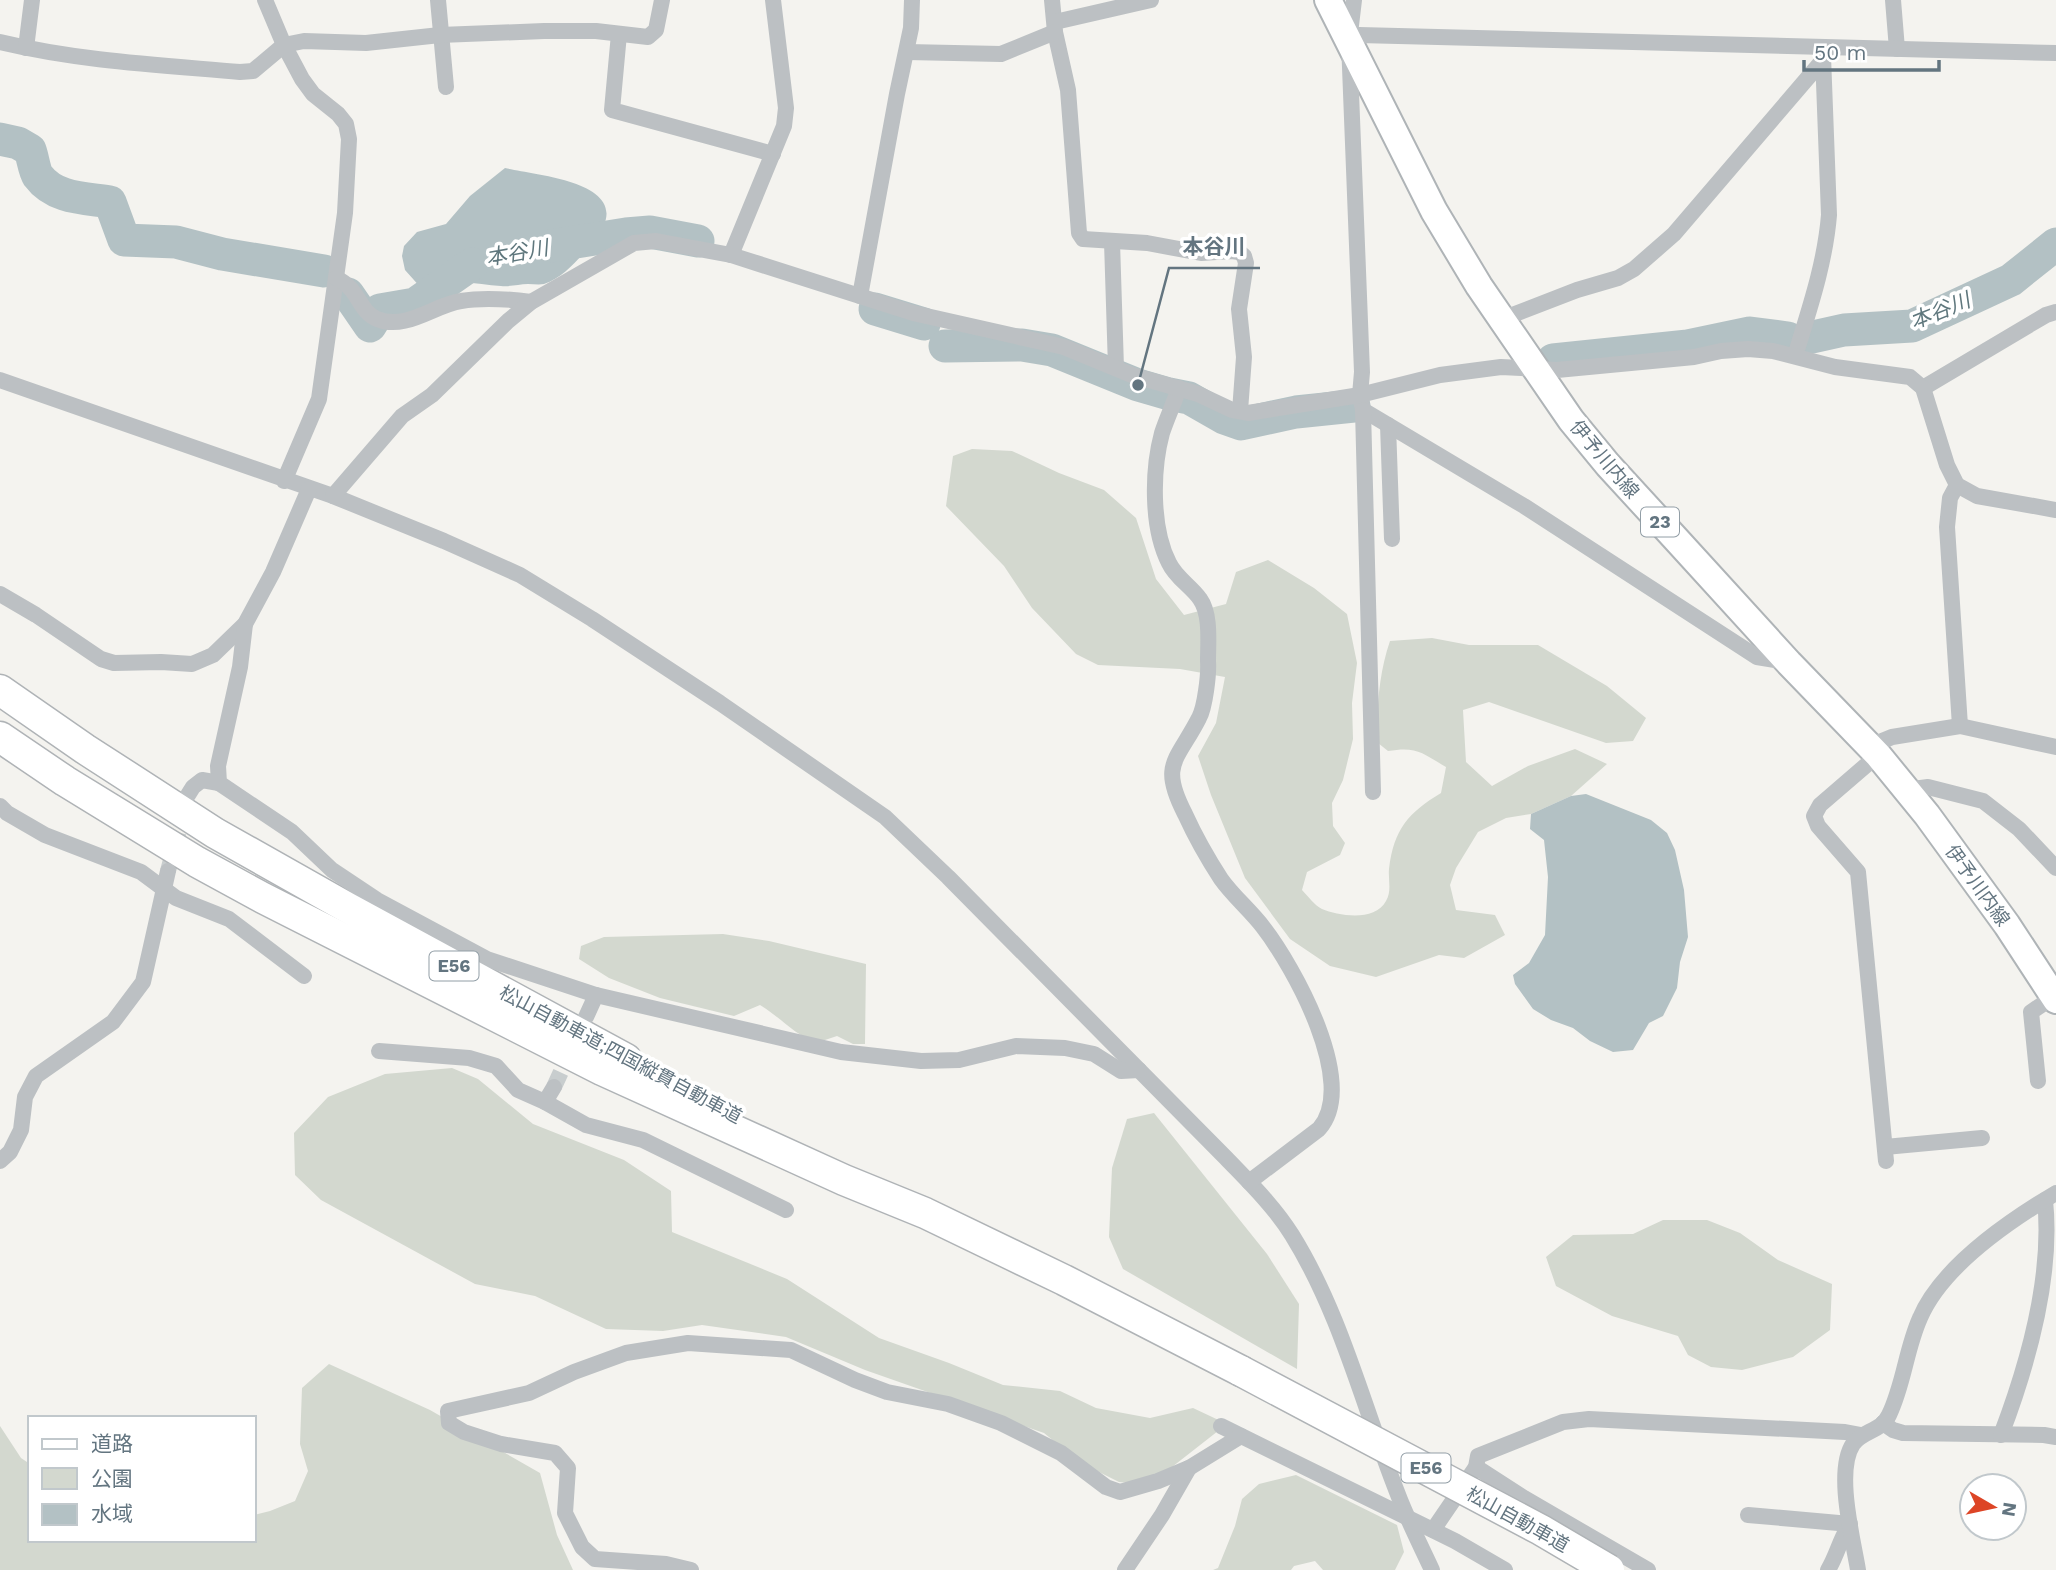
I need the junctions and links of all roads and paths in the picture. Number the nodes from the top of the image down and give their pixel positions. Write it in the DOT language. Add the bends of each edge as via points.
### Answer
graph roads {
  1 [pos="32,0"];
  2 [pos="265,0"];
  3 [pos="438,0"];
  4 [pos="662,0"];
  5 [pos="773,0"];
  6 [pos="912,0"];
  7 [pos="1052,0"];
  8 [pos="1151,0"];
  9 [pos="1328,0"];
  10 [pos="1354,0"];
  11 [pos="1893,0"];
  12 [pos="1055,27"];
  13 [pos="619,34"];
  14 [pos="440,35"];
  15 [pos="0,42"];
  16 [pos="1349,43"];
  17 [pos="284,45"];
  18 [pos="26,48"];
  19 [pos="1897,49"];
  20 [pos="907,52"];
  21 [pos="2056,53"];
  22 [pos="1823,54"];
  23 [pos="446,87"];
  24 [pos="773,154"];
  25 [pos="1112,242"];
  26 [pos="731,255"];
  27 [pos="336,278"];
  28 [pos="860,296"];
  29 [pos="531,302"];
  30 [pos="2056,312"];
  31 [pos="1502,319"];
  32 [pos="1795,356"];
  33 [pos="1116,368"];
  34 [pos="1534,368"];
  35 [pos="0,380"];
  36 [pos="1179,388"];
  37 [pos="1923,388"];
  38 [pos="1362,403"];
  39 [pos="1240,411"];
  40 [pos="1388,425"];
  41 [pos="284,481"];
  42 [pos="1957,485"];
  43 [pos="309,489"];
  44 [pos="333,496"];
  45 [pos="2056,510"];
  46 [pos="1392,539"];
  47 [pos="0,594"];
  48 [pos="245,624"];
  49 [pos="1789,663"];
  50 [pos="0,690"];
  51 [pos="1961,726"];
  52 [pos="0,737"];
  53 [pos="2056,747"];
  54 [pos="1874,751"];
  55 [pos="219,783"];
  56 [pos="1906,790"];
  57 [pos="1373,792"];
  58 [pos="188,796"];
  59 [pos="0,806"];
  60 [pos="2056,868"];
  61 [pos="168,871"];
  62 [pos="164,888"];
  63 [pos="304,976"];
  64 [pos="596,995"];
  65 [pos="2055,997"];
  66 [pos="586,1017"];
  67 [pos="379,1051"];
  68 [pos="1139,1070"];
  69 [pos="2038,1081"];
  70 [pos="554,1087"];
  71 [pos="545,1102"];
  72 [pos="1982,1139"];
  73 [pos="0,1161"];
  74 [pos="1249,1182"];
  75 [pos="2050,1196"];
  76 [pos="786,1210"];
  77 [pos="925,1213"];
  78 [pos="1241,1371"];
  79 [pos="1883,1423"];
  80 [pos="1221,1426"];
  81 [pos="1861,1435"];
  82 [pos="2001,1435"];
  83 [pos="1241,1436"];
  84 [pos="2056,1437"];
  85 [pos="1475,1467"];
  86 [pos="1189,1468"];
  87 [pos="1748,1515"];
  88 [pos="1408,1519"];
  89 [pos="1850,1524"];
  90 [pos="1433,1530"];
  91 [pos="1430,1569"];
  92 [pos="691,1570"];
  93 [pos="1125,1570"];
  94 [pos="1505,1570"];
  95 [pos="1609,1570"];
  96 [pos="1648,1570"];
  97 [pos="1828,1570"];
  98 [pos="1858,1570"];
  1 -- 18 [label="street"];
  2 -- 17 [label="street"];
  3 -- 14 [label="street"];
  4 -- 13 [label="street" via="656,30 648,37"];
  5 -- 24 [label="street" via="786,108"];
  6 -- 20 [label="street"];
  7 -- 12 [label="street"];
  8 -- 12 [label="street"];
  9 -- 16 [label="main road, 伊予川内線 / 23"];
  10 -- 16 [label="street"];
  11 -- 19 [label="street"];
  12 -- 20 [label="street" via="1002,54"];
  12 -- 25 [label="street" via="1068,90 1079,233 1083,239"];
  13 -- 14 [label="street"];
  13 -- 24 [label="street" via="612,110"];
  14 -- 17 [label="street"];
  14 -- 23 [label="street"];
  15 -- 18 [label="street"];
  16 -- 22 [label="street" via="1359,35"];
  16 -- 31 [label="main road, 伊予川内線 / 23" via="1434,211"];
  16 -- 38 [label="street"];
  17 -- 18 [label="street" via="253,71 240,72 89,59"];
  17 -- 27 [label="street" via="313,94 345,124 349,139"];
  19 -- 21 [label="street"];
  19 -- 22 [label="street"];
  20 -- 28 [label="street"];
  22 -- 31 [label="street" via="1674,234 1634,269"];
  22 -- 32 [label="street" via="1827,239"];
  24 -- 26 [label="street"];
  25 -- 33 [label="street"];
  25 -- 39 [label="street" via="1201,253 1232,251 1244,256 1239,309 1244,357"];
  26 -- 28 [label="street"];
  26 -- 29 [label="street" via="656,241 634,243"];
  27 -- 29 [label="street" via="346,283 367,313 378,320 397,322 457,301 481,298"];
  27 -- 41 [label="street" via="319,399"];
  28 -- 33 [label="street" via="913,313 1064,347"];
  29 -- 44 [label="street" via="432,395 402,416"];
  30 -- 37 [label="street"];
  31 -- 34 [label="main road, 伊予川内線 / 23"];
  32 -- 34 [label="street" via="1748,349 1571,369"];
  32 -- 37 [label="street" via="1835,368 1910,377"];
  33 -- 36 [label="street"];
  34 -- 38 [label="street" via="1440,375"];
  34 -- 49 [label="main road, 伊予川内線 / 23" via="1608,465"];
  35 -- 41 [label="street"];
  36 -- 39 [label="street"];
  36 -- 74 [label="street" via="1162,434 1155,489 1158,533 1169,564 1201,599 1207,617 1209,667 1201,715 1174,759 1172,783 1222,879 1262,925 1305,995 1321,1030 1328,1064 1328,1119"];
  37 -- 42 [label="street"];
  38 -- 39 [label="street"];
  38 -- 40 [label="street"];
  38 -- 57 [label="street"];
  40 -- 46 [label="street"];
  40 -- 49 [label="street" via="1524,506 1756,657"];
  41 -- 43 [label="street"];
  42 -- 45 [label="street" via="1978,496"];
  42 -- 51 [label="street" via="1950,498 1947,527"];
  43 -- 44 [label="street"];
  43 -- 48 [label="street"];
  44 -- 68 [label="street" via="520,575 709,696 885,817"];
  47 -- 48 [label="street" via="114,663 192,664 212,655"];
  48 -- 55 [label="street" via="218,766"];
  49 -- 54 [label="main road, 伊予川内線 / 23"];
  50 -- 77 [label="highway, 松山自動車道;四国縦貫自動車道 / E56" via="215,833 612,1052"];
  51 -- 53 [label="street"];
  51 -- 54 [label="street" via="1892,737"];
  52 -- 77 [label="highway, 松山自動車道;四国縦貫自動車道 / E56" via="197,862 263,898 602,1070"];
  54 -- 56 [label="main road, 伊予川内線 / 23"];
  54 -- 72 [label="street" via="1814,816 1818,827 1858,872 1886,1154"];
  55 -- 58 [label="street" via="202,780"];
  55 -- 64 [label="street" via="292,832 332,870 377,900 486,959"];
  56 -- 60 [label="street" via="1928,787 1983,801 2019,829"];
  56 -- 65 [label="main road, 伊予川内線 / 23"];
  59 -- 62 [label="street" via="44,835 141,872"];
  61 -- 62 [label="street"];
  62 -- 63 [label="street" via="176,898 229,919"];
  62 -- 73 [label="street" via="143,982 113,1022 36,1076 25,1097 21,1130"];
  64 -- 66 [label="street"];
  64 -- 68 [label="street" via="841,1052 921,1061 959,1060 1016,1046 1065,1048 1094,1054 1122,1071"];
  65 -- 69 [label="street" via="2031,1012"];
  67 -- 71 [label="street" via="469,1058 496,1066 518,1090"];
  68 -- 74 [label="street"];
  70 -- 71 [label="street"];
  71 -- 76 [label="street" via="586,1125 643,1140"];
  74 -- 88 [label="street" via="1291,1233 1307,1261 1356,1372"];
  75 -- 79 [label="street" via="1979,1246 1934,1292 1921,1315 1897,1395"];
  75 -- 82 [label="street" via="2035,1318"];
  77 -- 78 [label="highway, 松山自動車道;四国縦貫自動車道 / E56"];
  78 -- 95 [label="highway, 松山自動車道 / E56, bridge"];
  79 -- 81 [label="street"];
  79 -- 82 [label="street" via="1903,1433"];
  80 -- 83 [label="street"];
  81 -- 85 [label="street" via="1589,1419 1563,1422 1499,1446 1479,1456"];
  81 -- 89 [label="street" via="1847,1463"];
  82 -- 84 [label="street"];
  83 -- 86 [label="street"];
  83 -- 88 [label="street"];
  85 -- 90 [label="street"];
  85 -- 96 [label="street"];
  86 -- 92 [label="street" via="1120,1492 1106,1487 1061,1453 1001,1423 948,1404 887,1392 791,1350 768,1347 688,1343 626,1353 528,1393 448,1411 449,1423 464,1432 555,1453 568,1468 565,1513 582,1547 595,1559"];
  86 -- 93 [label="street"];
  87 -- 89 [label="street"];
  88 -- 90 [label="street"];
  88 -- 91 [label="street"];
  89 -- 97 [label="street"];
  89 -- 98 [label="street"];
  90 -- 94 [label="street"];
}
